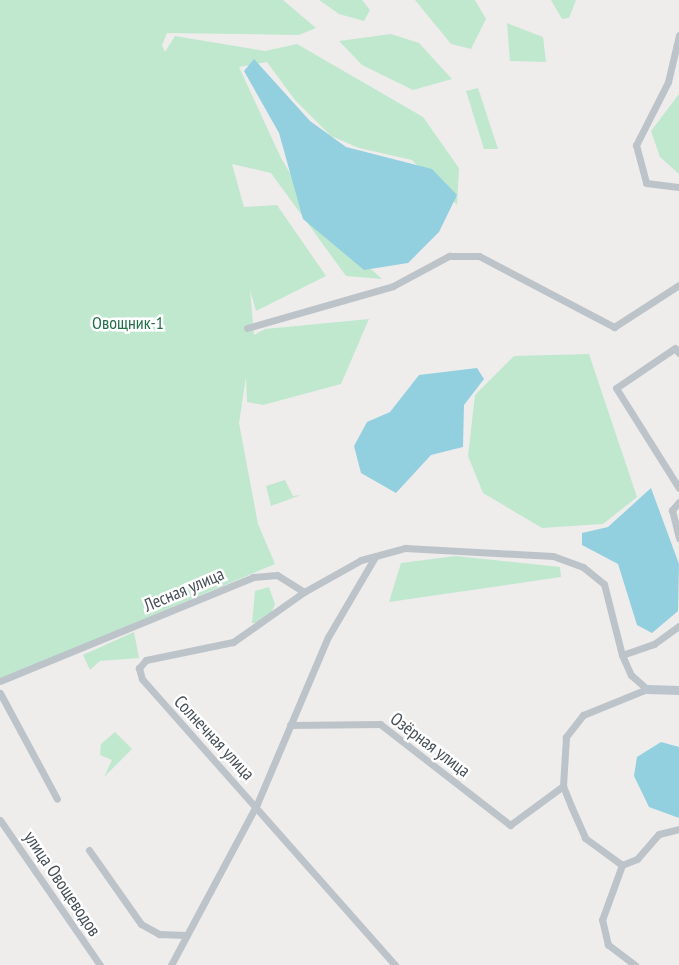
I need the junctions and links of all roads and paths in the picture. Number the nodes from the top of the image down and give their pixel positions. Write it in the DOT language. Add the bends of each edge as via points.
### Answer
graph roads {
  1 [pos="679,35"];
  2 [pos="679,187"];
  3 [pos="679,285"];
  4 [pos="247,328"];
  5 [pos="679,353"];
  6 [pos="679,488"];
  7 [pos="679,502"];
  8 [pos="679,538"];
  9 [pos="375,557"];
  10 [pos="304,592"];
  11 [pos="679,626"];
  12 [pos="622,655"];
  13 [pos="0,681"];
  14 [pos="647,689"];
  15 [pos="679,690"];
  16 [pos="0,693"];
  17 [pos="290,725"];
  18 [pos="563,786"];
  19 [pos="57,799"];
  20 [pos="257,804"];
  21 [pos="0,820"];
  22 [pos="679,829"];
  23 [pos="89,850"];
  24 [pos="622,865"];
  25 [pos="186,935"];
  26 [pos="100,965"];
  27 [pos="171,965"];
  28 [pos="395,965"];
  29 [pos="635,965"];
  1 -- 2 [label="street" via="668,82 636,145 646,183"];
  3 -- 4 [label="street" via="614,327 479,256 449,256 393,286"];
  5 -- 6 [label="street" via="675,348 616,388"];
  7 -- 8 [label="street" via="672,510"];
  9 -- 10 [label="street"];
  9 -- 12 [label="street" via="405,548 437,548 553,556 583,567 604,584"];
  9 -- 17 [label="street" via="332,629"];
  10 -- 13 [label="street, Лесная улица" via="277,575 253,577"];
  10 -- 20 [label="street, Солнечная улица" via="233,642 146,660 139,668 142,679 197,746"];
  11 -- 12 [label="street" via="654,644"];
  12 -- 14 [label="street" via="631,675"];
  14 -- 15 [label="street"];
  14 -- 18 [label="street" via="583,715 566,737"];
  16 -- 19 [label="street"];
  17 -- 18 [label="street, Озёрная улица" via="380,724 510,825"];
  17 -- 20 [label="street"];
  18 -- 24 [label="street" via="585,838"];
  20 -- 25 [label="street"];
  20 -- 28 [label="street, Солнечная улица"];
  21 -- 26 [label="street, улица Овощеводов"];
  22 -- 24 [label="street" via="659,834 637,859"];
  23 -- 25 [label="street" via="141,924 159,934"];
  24 -- 29 [label="street" via="601,931 608,945"];
  25 -- 27 [label="street"];
}
